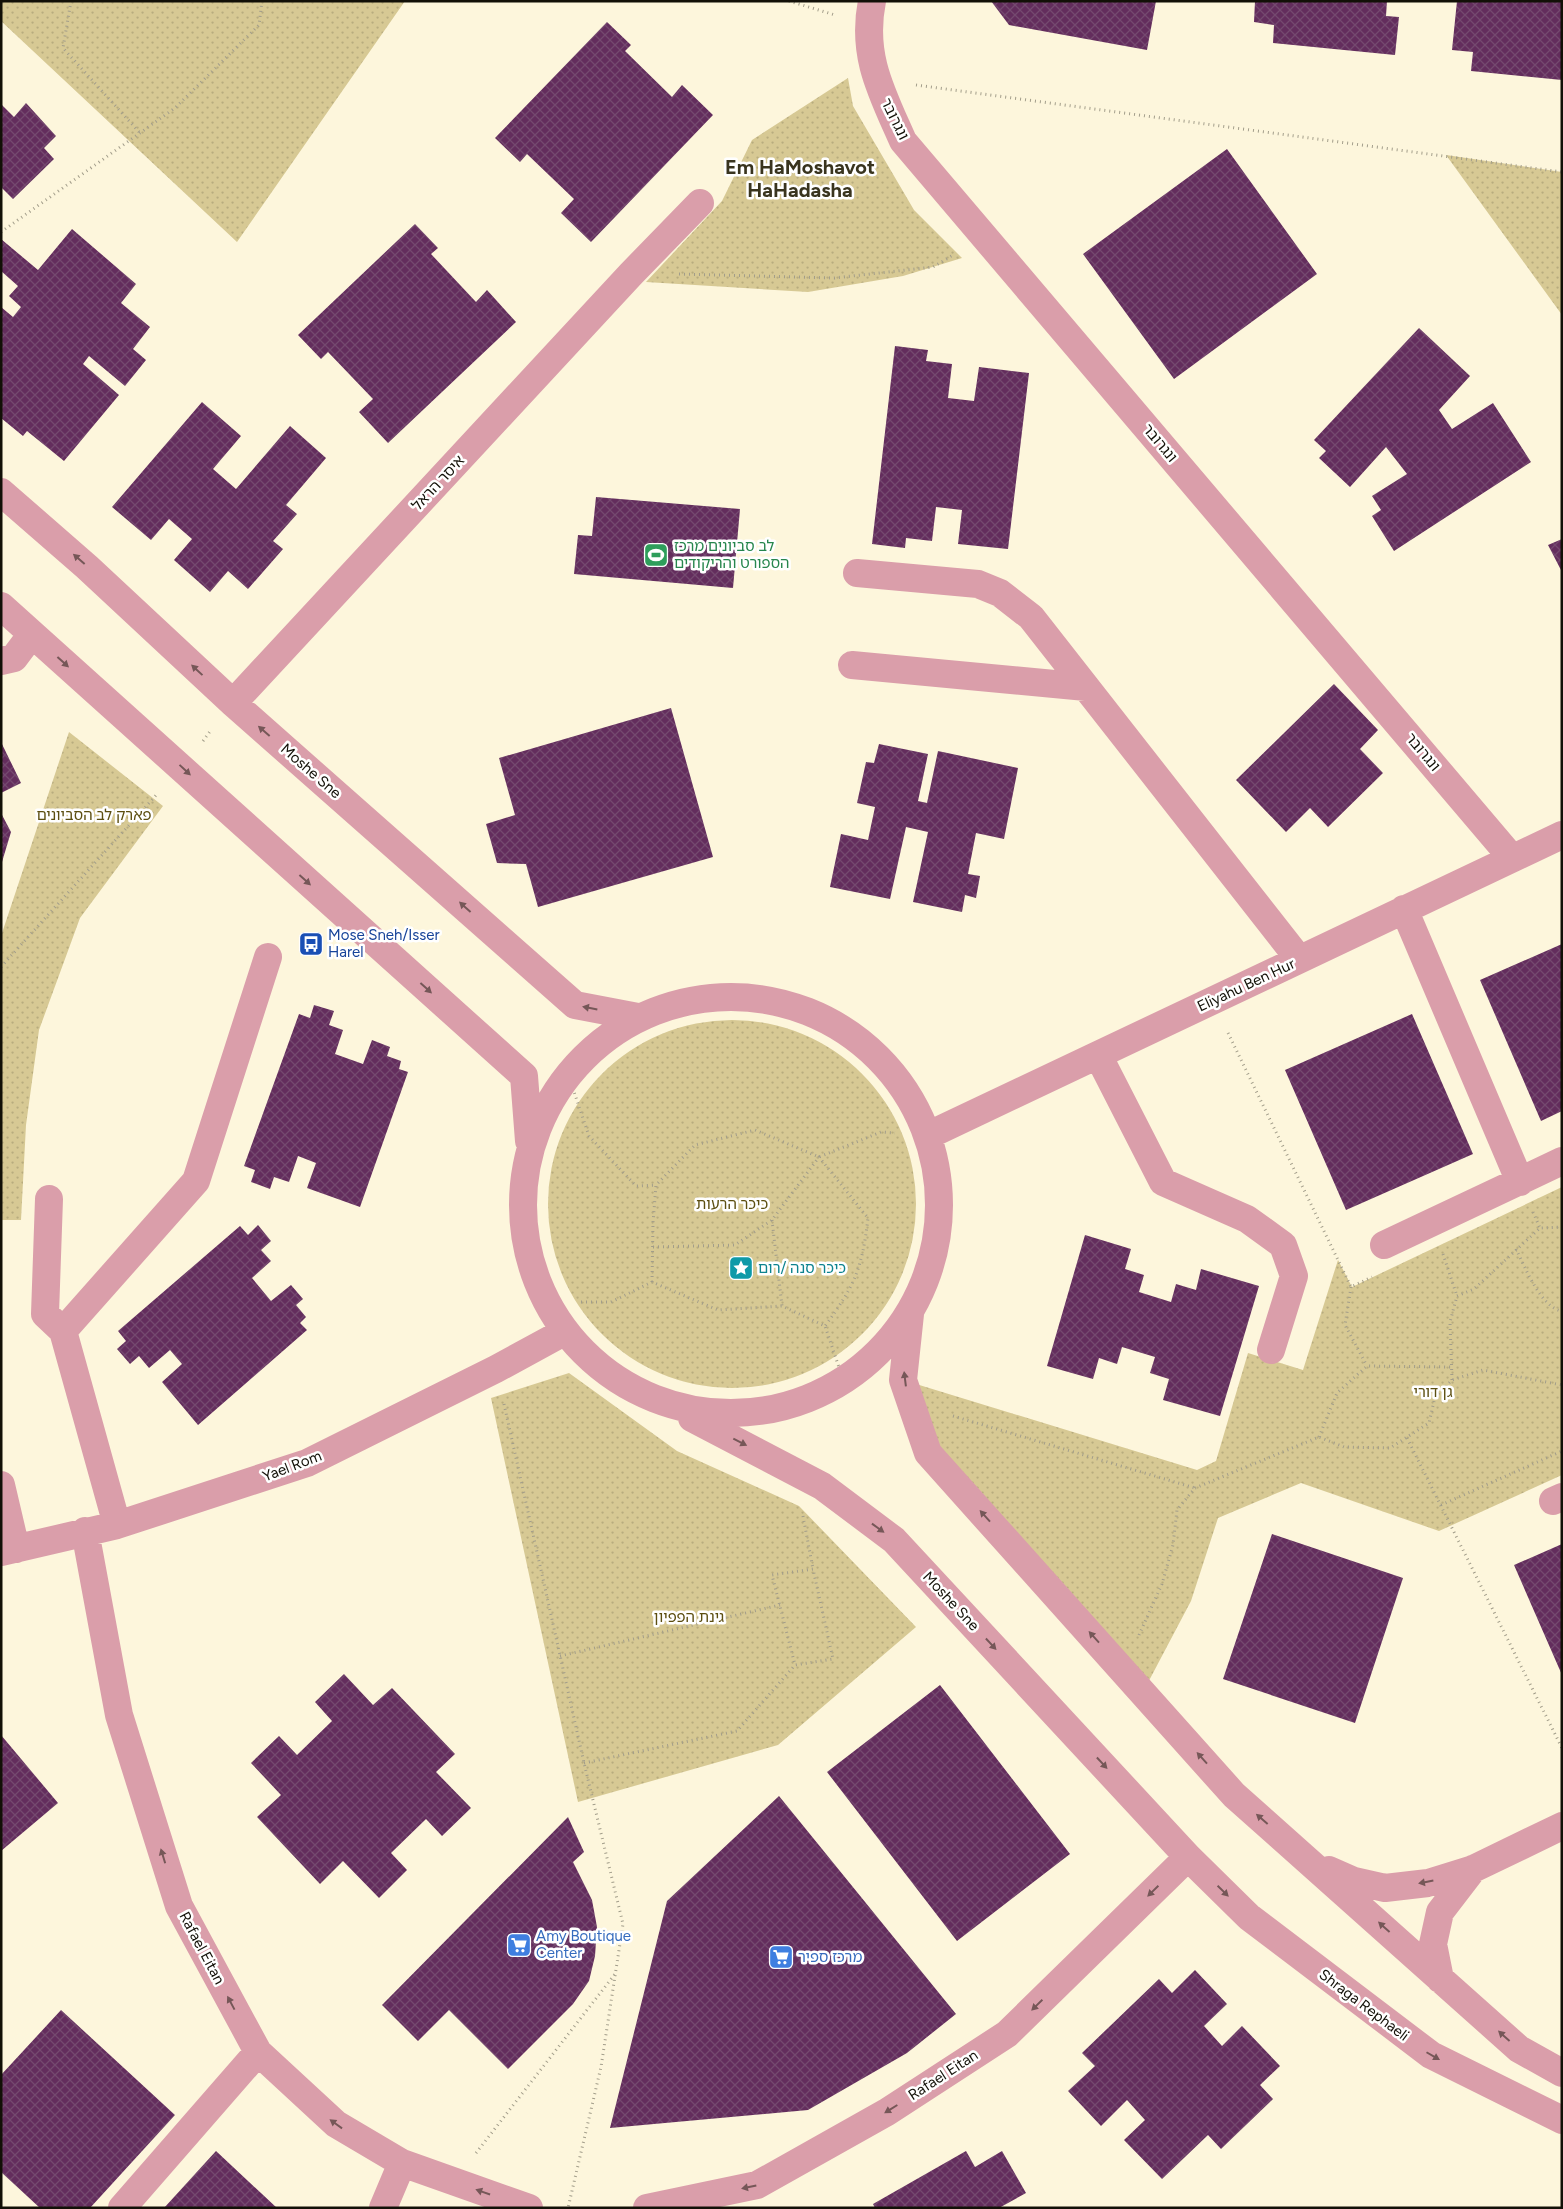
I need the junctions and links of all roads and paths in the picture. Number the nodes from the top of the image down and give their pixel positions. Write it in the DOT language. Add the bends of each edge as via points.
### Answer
graph roads {
  1 [pos="70,1"];
  2 [pos="262,1"];
  3 [pos="789,1"];
  4 [pos="869,13"];
  5 [pos="875,79"];
  6 [pos="140,133"];
  7 [pos="1562,172"];
  8 [pos="700,203"];
  9 [pos="1,232"];
  10 [pos="985,236"];
  11 [pos="631,274"];
  12 [pos="1,492"];
  13 [pos="857,572"];
  14 [pos="1,606"];
  15 [pos="32,634"];
  16 [pos="1,661"];
  17 [pos="852,665"];
  18 [pos="1086,687"];
  19 [pos="233,703"];
  20 [pos="182,767"];
  21 [pos="1562,834"];
  22 [pos="1512,858"];
  23 [pos="1404,909"];
  24 [pos="268,957"];
  25 [pos="1299,959"];
  26 [pos="1,967"];
  27 [pos="1212,1001"];
  28 [pos="638,1017"];
  29 [pos="1098,1055"];
  30 [pos="568,1074"];
  31 [pos="929,1135"];
  32 [pos="530,1150"];
  33 [pos="819,1157"];
  34 [pos="1562,1161"];
  35 [pos="1520,1182"];
  36 [pos="656,1185"];
  37 [pos="49,1199"];
  38 [pos="772,1220"];
  39 [pos="1562,1227"];
  40 [pos="1384,1245"];
  41 [pos="1440,1245"];
  42 [pos="653,1246"];
  43 [pos="1516,1250"];
  44 [pos="1378,1275"];
  45 [pos="652,1282"];
  46 [pos="1351,1287"];
  47 [pos="1457,1296"];
  48 [pos="546,1302"];
  49 [pos="782,1306"];
  50 [pos="1562,1311"];
  51 [pos="910,1314"];
  52 [pos="824,1326"];
  53 [pos="63,1331"];
  54 [pos="564,1332"];
  55 [pos="1271,1350"];
  56 [pos="1367,1366"];
  57 [pos="1452,1367"];
  58 [pos="496,1369"];
  59 [pos="1452,1380"];
  60 [pos="844,1382"];
  61 [pos="1562,1385"];
  62 [pos="912,1404"];
  63 [pos="666,1405"];
  64 [pos="1319,1437"];
  65 [pos="1407,1438"];
  66 [pos="1562,1450"];
  67 [pos="795,1472"];
  68 [pos="1,1485"];
  69 [pos="1195,1488"];
  70 [pos="1441,1505"];
  71 [pos="117,1525"];
  72 [pos="85,1531"];
  73 [pos="8,1551"];
  74 [pos="813,1569"];
  75 [pos="780,1605"];
  76 [pos="560,1656"];
  77 [pos="795,1665"];
  78 [pos="1122,1670"];
  79 [pos="1562,1748"];
  80 [pos="584,1763"];
  81 [pos="1562,1826"];
  82 [pos="1188,1857"];
  83 [pos="1313,1863"];
  84 [pos="1473,1870"];
  85 [pos="616,1974"];
  86 [pos="1440,1979"];
  87 [pos="258,2052"];
  88 [pos="1562,2073"];
  89 [pos="1562,2120"];
  90 [pos="402,2163"];
  91 [pos="454,2181"];
  92 [pos="122,2208"];
  93 [pos="383,2208"];
  94 [pos="529,2208"];
  95 [pos="568,2208"];
  96 [pos="647,2208"];
  1 -- 6 [label="path" via="63,48"];
  2 -- 6 [label="path" via="259,25 175,108"];
  3 -- 4 [label="path"];
  4 -- 5 [label="street, ונגרובר"];
  5 -- 7 [label="path"];
  5 -- 10 [label="street, ונגרובר" via="904,141"];
  6 -- 9 [label="path"];
  8 -- 11 [label="street, איסר הראל"];
  10 -- 11 [label="path" via="933,267 834,278"];
  10 -- 22 [label="street, ונגרובר"];
  11 -- 19 [label="street, איסר הראל"];
  19 -- 12 [label="street, Moshe Sne, one-way" via="88,566"];
  13 -- 18 [label="street" via="978,584 1000,593 1031,617"];
  14 -- 15 [label="street"];
  15 -- 16 [label="street" via="14,658"];
  15 -- 20 [label="street, one-way"];
  17 -- 18 [label="street"];
  18 -- 25 [label="street"];
  19 -- 20 [label="path"];
  28 -- 19 [label="street, Moshe Sne, one-way" via="575,1005"];
  20 -- 26 [label="path"];
  20 -- 32 [label="street, one-way" via="524,1076"];
  21 -- 22 [label="street, Eliyahu Ben Hur"];
  22 -- 23 [label="street, Eliyahu Ben Hur"];
  23 -- 25 [label="street, Eliyahu Ben Hur"];
  23 -- 35 [label="street"];
  24 -- 53 [label="street" via="196,1181"];
  25 -- 27 [label="street, Eliyahu Ben Hur"];
  27 -- 29 [label="street, Eliyahu Ben Hur"];
  27 -- 46 [label="path"];
  28 -- 30 [label="street" via="600,1041"];
  28 -- 31 [label="street" via="706,996 777,1000 842,1026 895,1073"];
  29 -- 31 [label="street, Eliyahu Ben Hur"];
  29 -- 55 [label="street" via="1163,1182 1247,1219 1283,1245 1294,1276"];
  30 -- 32 [label="street" via="545,1110"];
  30 -- 36 [label="path" via="589,1136 636,1186"];
  31 -- 33 [label="path" via="880,1132"];
  31 -- 51 [label="street" via="941,1196 934,1258"];
  32 -- 48 [label="street, Moshe Sne" via="522,1202 528,1253"];
  33 -- 36 [label="path" via="755,1130 695,1145"];
  33 -- 38 [label="path"];
  33 -- 52 [label="path" via="868,1218 864,1255 850,1292"];
  34 -- 35 [label="street"];
  35 -- 40 [label="street"];
  36 -- 42 [label="path"];
  37 -- 53 [label="street" via="44,1314"];
  38 -- 42 [label="path" via="735,1245"];
  38 -- 49 [label="path"];
  39 -- 43 [label="path" via="1540,1228"];
  41 -- 47 [label="path"];
  42 -- 45 [label="path"];
  43 -- 47 [label="path" via="1474,1289"];
  43 -- 50 [label="path" via="1538,1292 1556,1310"];
  44 -- 46 [label="path"];
  45 -- 48 [label="path" via="611,1302"];
  45 -- 49 [label="path" via="718,1310"];
  46 -- 56 [label="path" via="1345,1324"];
  47 -- 57 [label="path" via="1450,1322"];
  48 -- 54 [label="street, Moshe Sne"];
  49 -- 52 [label="path"];
  51 -- 60 [label="street" via="881,1352"];
  62 -- 51 [label="street, one-way" via="904,1380"];
  52 -- 60 [label="path"];
  53 -- 71 [label="street"];
  54 -- 58 [label="street, Yael Rom"];
  54 -- 63 [label="street, Moshe Sne" via="610,1376"];
  56 -- 57 [label="path"];
  56 -- 64 [label="path" via="1337,1393"];
  57 -- 59 [label="path"];
  58 -- 71 [label="street, Yael Rom" via="307,1463"];
  58 -- 76 [label="path"];
  59 -- 61 [label="path" via="1483,1370"];
  59 -- 65 [label="path" via="1435,1396 1429,1424"];
  60 -- 63 [label="street" via="788,1408 727,1415"];
  62 -- 69 [label="path"];
  78 -- 62 [label="street, one-way" via="928,1452"];
  63 -- 67 [label="street, Moshe Sne, one-way"];
  64 -- 65 [label="path" via="1344,1447 1390,1448"];
  64 -- 69 [label="path"];
  65 -- 70 [label="path"];
  66 -- 70 [label="path"];
  67 -- 74 [label="path"];
  67 -- 82 [label="street, Moshe Sne, one-way" via="822,1486 894,1540"];
  68 -- 73 [label="street"];
  69 -- 78 [label="path" via="1177,1510 1173,1544 1162,1584"];
  70 -- 79 [label="path"];
  71 -- 72 [label="street, Yael Rom"];
  72 -- 73 [label="street, Yael Rom"];
  87 -- 72 [label="street, Rafael Eitan, one-way" via="179,1906 119,1715"];
  74 -- 75 [label="path" via="772,1575"];
  74 -- 77 [label="path" via="833,1659"];
  75 -- 76 [label="path"];
  75 -- 77 [label="path"];
  76 -- 80 [label="path"];
  77 -- 80 [label="path" via="737,1731"];
  83 -- 78 [label="street, one-way" via="1234,1795"];
  80 -- 85 [label="path" via="623,1924"];
  81 -- 84 [label="street"];
  82 -- 89 [label="street, Shraga Rephaeli, one-way" via="1249,1916 1431,2055"];
  82 -- 96 [label="street, Rafael Eitan, one-way" via="1008,2034 887,2112 757,2185"];
  84 -- 83 [label="street, one-way" via="1428,1883 1385,1888 1354,1881"];
  86 -- 83 [label="street, one-way"];
  84 -- 86 [label="street" via="1440,1912 1433,1944"];
  85 -- 91 [label="path"];
  85 -- 95 [label="path" via="602,2067"];
  88 -- 86 [label="street, one-way" via="1519,2049"];
  90 -- 87 [label="street, Rafael Eitan, one-way" via="336,2124"];
  87 -- 92 [label="street"];
  90 -- 91 [label="street, Rafael Eitan"];
  90 -- 93 [label="street"];
  94 -- 91 [label="street, Rafael Eitan, one-way"];
}
